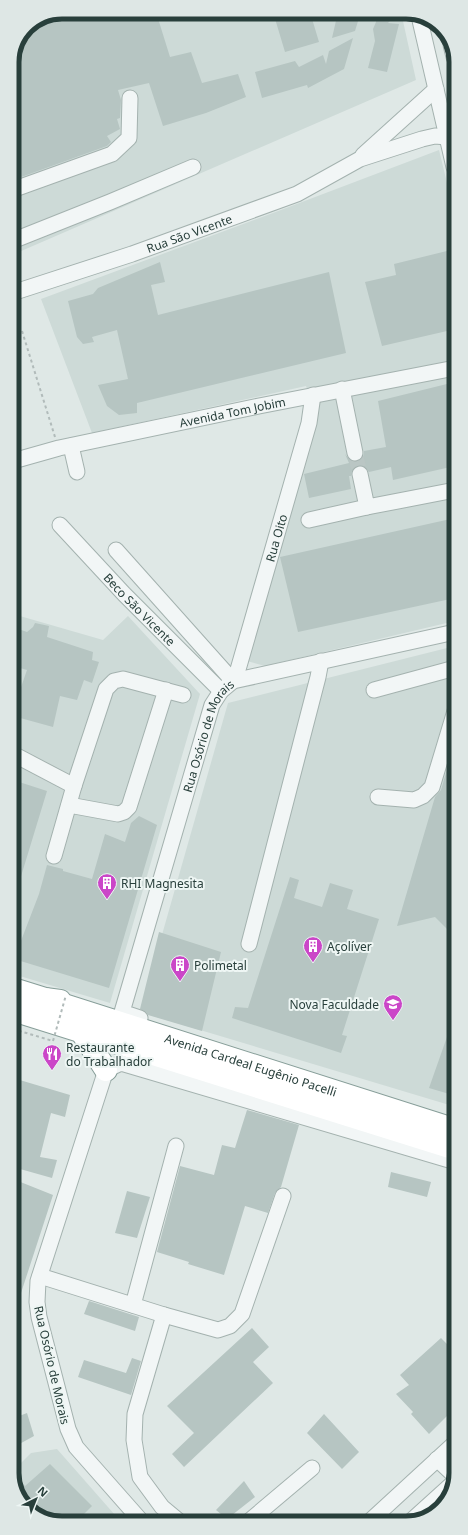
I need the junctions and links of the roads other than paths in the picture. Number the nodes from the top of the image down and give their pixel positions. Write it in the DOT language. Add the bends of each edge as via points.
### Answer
graph roads {
  1 [pos="420,22"];
  2 [pos="436,89"];
  3 [pos="130,98"];
  4 [pos="447,137"];
  5 [pos="449,146"];
  6 [pos="360,159"];
  7 [pos="193,167"];
  8 [pos="19,187"];
  9 [pos="19,238"];
  10 [pos="19,291"];
  11 [pos="449,369"];
  12 [pos="342,390"];
  13 [pos="313,395"];
  14 [pos="65,447"];
  15 [pos="356,452"];
  16 [pos="19,459"];
  17 [pos="77,472"];
  18 [pos="360,474"];
  19 [pos="449,491"];
  20 [pos="367,507"];
  21 [pos="309,520"];
  22 [pos="60,525"];
  23 [pos="116,550"];
  24 [pos="449,633"];
  25 [pos="321,661"];
  26 [pos="449,670"];
  27 [pos="234,680"];
  28 [pos="166,690"];
  29 [pos="374,690"];
  30 [pos="221,691"];
  31 [pos="183,695"];
  32 [pos="449,731"];
  33 [pos="19,757"];
  34 [pos="74,786"];
  35 [pos="378,797"];
  36 [pos="69,805"];
  37 [pos="54,856"];
  38 [pos="249,944"];
  39 [pos="19,991"];
  40 [pos="45,999"];
  41 [pos="19,1012"];
  42 [pos="122,1012"];
  43 [pos="81,1031"];
  44 [pos="106,1070"];
  45 [pos="449,1116"];
  46 [pos="449,1128"];
  47 [pos="176,1146"];
  48 [pos="449,1147"];
  49 [pos="449,1160"];
  50 [pos="283,1196"];
  51 [pos="40,1276"];
  52 [pos="133,1305"];
  53 [pos="164,1315"];
  54 [pos="449,1448"];
  55 [pos="437,1459"];
  56 [pos="312,1468"];
  57 [pos="449,1470"];
  58 [pos="446,1489"];
  59 [pos="418,1515"];
  60 [pos="139,1516"];
  61 [pos="173,1516"];
  62 [pos="255,1516"];
  63 [pos="375,1516"];
  1 -- 2 [label="street"];
  2 -- 4 [label="street"];
  2 -- 6 [label="street, Rua São Vicente"];
  3 -- 8 [label="street" via="129,138 112,154"];
  4 -- 5 [label="street"];
  4 -- 6 [label="street, Rua São Vicente" via="422,139"];
  6 -- 10 [label="street, Rua São Vicente" via="297,194 132,254"];
  7 -- 9 [label="street"];
  11 -- 12 [label="street, Avenida Tom Jobim"];
  12 -- 13 [label="street, Avenida Tom Jobim"];
  12 -- 15 [label="street"];
  13 -- 14 [label="street, Avenida Tom Jobim"];
  13 -- 27 [label="street, Rua Oito" via="309,424"];
  14 -- 16 [label="street, Avenida Tom Jobim"];
  14 -- 17 [label="street"];
  18 -- 20 [label="street"];
  19 -- 20 [label="street"];
  20 -- 21 [label="street"];
  22 -- 30 [label="street, Beco São Vicente" via="128,599"];
  23 -- 27 [label="street"];
  24 -- 25 [label="street, Rua Osório de Morais"];
  25 -- 27 [label="street, Rua Osório de Morais"];
  25 -- 38 [label="street"];
  26 -- 29 [label="street"];
  27 -- 30 [label="street, Rua Osório de Morais"];
  28 -- 31 [label="street"];
  28 -- 34 [label="street" via="123,679 114,681 106,689"];
  28 -- 36 [label="street" via="128,807 124,812 118,814"];
  30 -- 42 [label="street, Rua Osório de Morais" via="212,705"];
  32 -- 35 [label="street" via="432,787 423,796 414,800"];
  33 -- 34 [label="street"];
  34 -- 36 [label="street"];
  36 -- 37 [label="street"];
  39 -- 40 [label="highway"];
  40 -- 42 [label="highway"];
  40 -- 46 [label="highway, Avenida Cardeal Eugênio Pacelli"];
  41 -- 43 [label="highway, Avenida Cardeal Eugênio Pacelli"];
  42 -- 45 [label="street, Avenida Cardeal Eugênio Pacelli"];
  43 -- 44 [label="highway"];
  43 -- 48 [label="highway, Avenida Cardeal Eugênio Pacelli"];
  44 -- 49 [label="street" via="121,1063"];
  44 -- 51 [label="street, Rua Osório de Morais"];
  47 -- 52 [label="street"];
  50 -- 53 [label="street" via="242,1314 230,1326 218,1330"];
  51 -- 52 [label="street"];
  51 -- 60 [label="street, Rua Osório de Morais" via="37,1302 39,1317 68,1429 76,1447"];
  52 -- 53 [label="street"];
  53 -- 61 [label="street" via="135,1414 134,1440 140,1477 162,1507"];
  54 -- 55 [label="street"];
  55 -- 57 [label="street"];
  55 -- 63 [label="street"];
  56 -- 62 [label="street"];
  58 -- 59 [label="street"];
}
